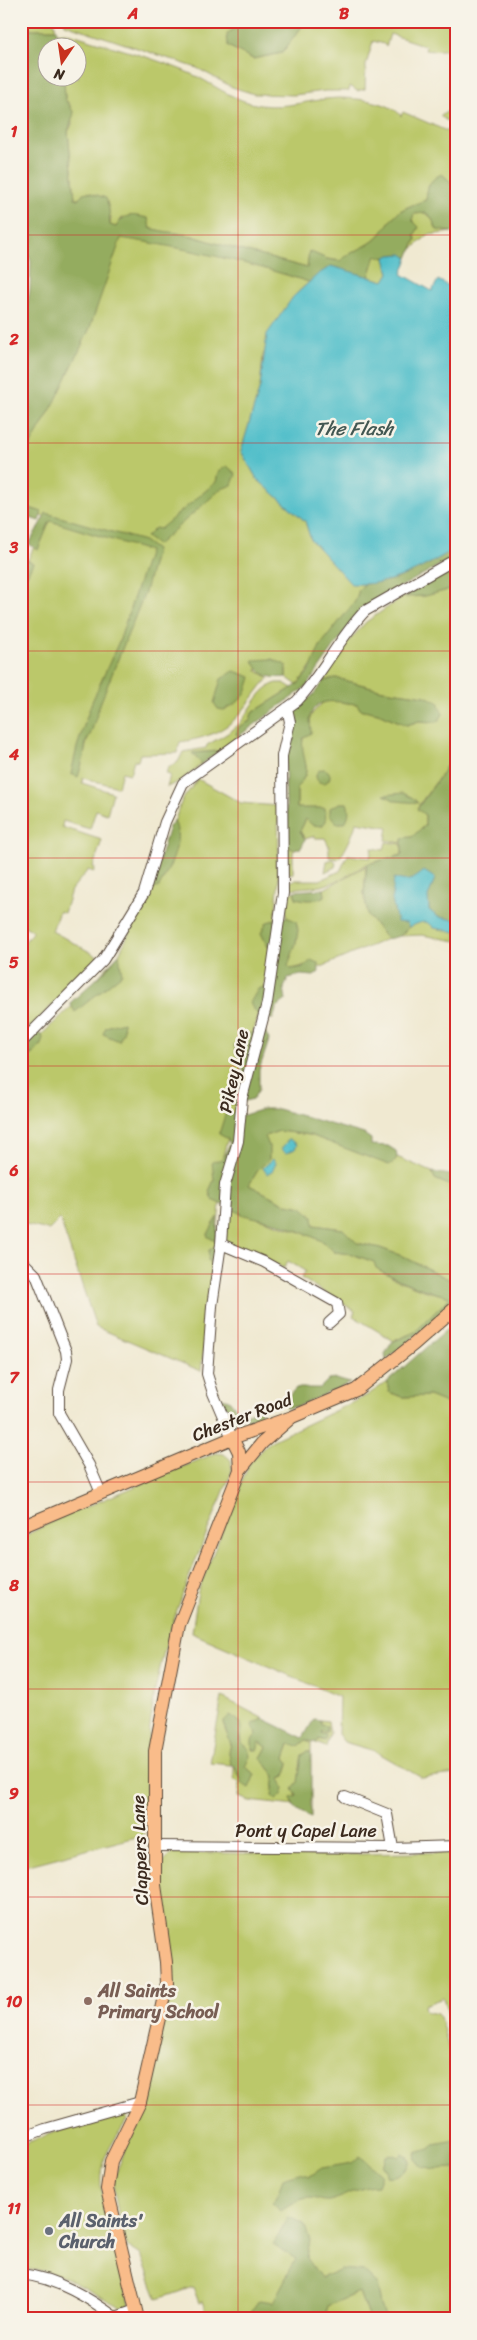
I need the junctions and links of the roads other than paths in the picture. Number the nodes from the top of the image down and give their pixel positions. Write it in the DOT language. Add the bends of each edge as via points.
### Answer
graph roads {
  1 [pos="456,559"];
  2 [pos="287,708"];
  3 [pos="21,1043"];
  4 [pos="222,1244"];
  5 [pos="21,1260"];
  6 [pos="456,1306"];
  7 [pos="329,1323"];
  8 [pos="292,1417"];
  9 [pos="232,1438"];
  10 [pos="240,1470"];
  11 [pos="102,1493"];
  12 [pos="21,1527"];
  13 [pos="345,1797"];
  14 [pos="156,1846"];
  15 [pos="456,1846"];
  16 [pos="393,1848"];
  17 [pos="140,2102"];
  18 [pos="21,2138"];
  19 [pos="21,2274"];
  20 [pos="137,2314"];
  21 [pos="116,2318"];
  1 -- 2 [label="street" via="366,612 355,622 310,687"];
  2 -- 3 [label="street" via="182,783 165,822 144,893 103,960"];
  2 -- 4 [label="street, Pikey Lane" via="290,722 282,756 283,893 267,1003 242,1098 238,1141 225,1185"];
  4 -- 7 [label="street" via="264,1262 337,1303 339,1314"];
  4 -- 9 [label="street, Pikey Lane" via="212,1306 208,1374"];
  5 -- 11 [label="street" via="36,1275 66,1350 67,1359 59,1390 59,1413"];
  6 -- 8 [label="main road, Chester Road" via="356,1390"];
  8 -- 9 [label="main road, Chester Road"];
  8 -- 10 [label="main road, Clappers Lane" via="262,1443"];
  9 -- 10 [label="main road" via="239,1452"];
  9 -- 11 [label="main road, Chester Road"];
  10 -- 14 [label="main road, Clappers Lane" via="179,1625 155,1751"];
  11 -- 12 [label="main road, Chester Road"];
  13 -- 16 [label="street" via="387,1814"];
  14 -- 16 [label="street, Pont y Capel Lane"];
  14 -- 17 [label="main road, Clappers Lane" via="155,1885 166,1983"];
  15 -- 16 [label="street, Pont y Capel Lane"];
  17 -- 18 [label="street"];
  17 -- 20 [label="main road, Clappers Lane" via="111,2161 107,2189"];
  19 -- 21 [label="street" via="38,2276 69,2288"];
  20 -- 21 [label="street"];
}
